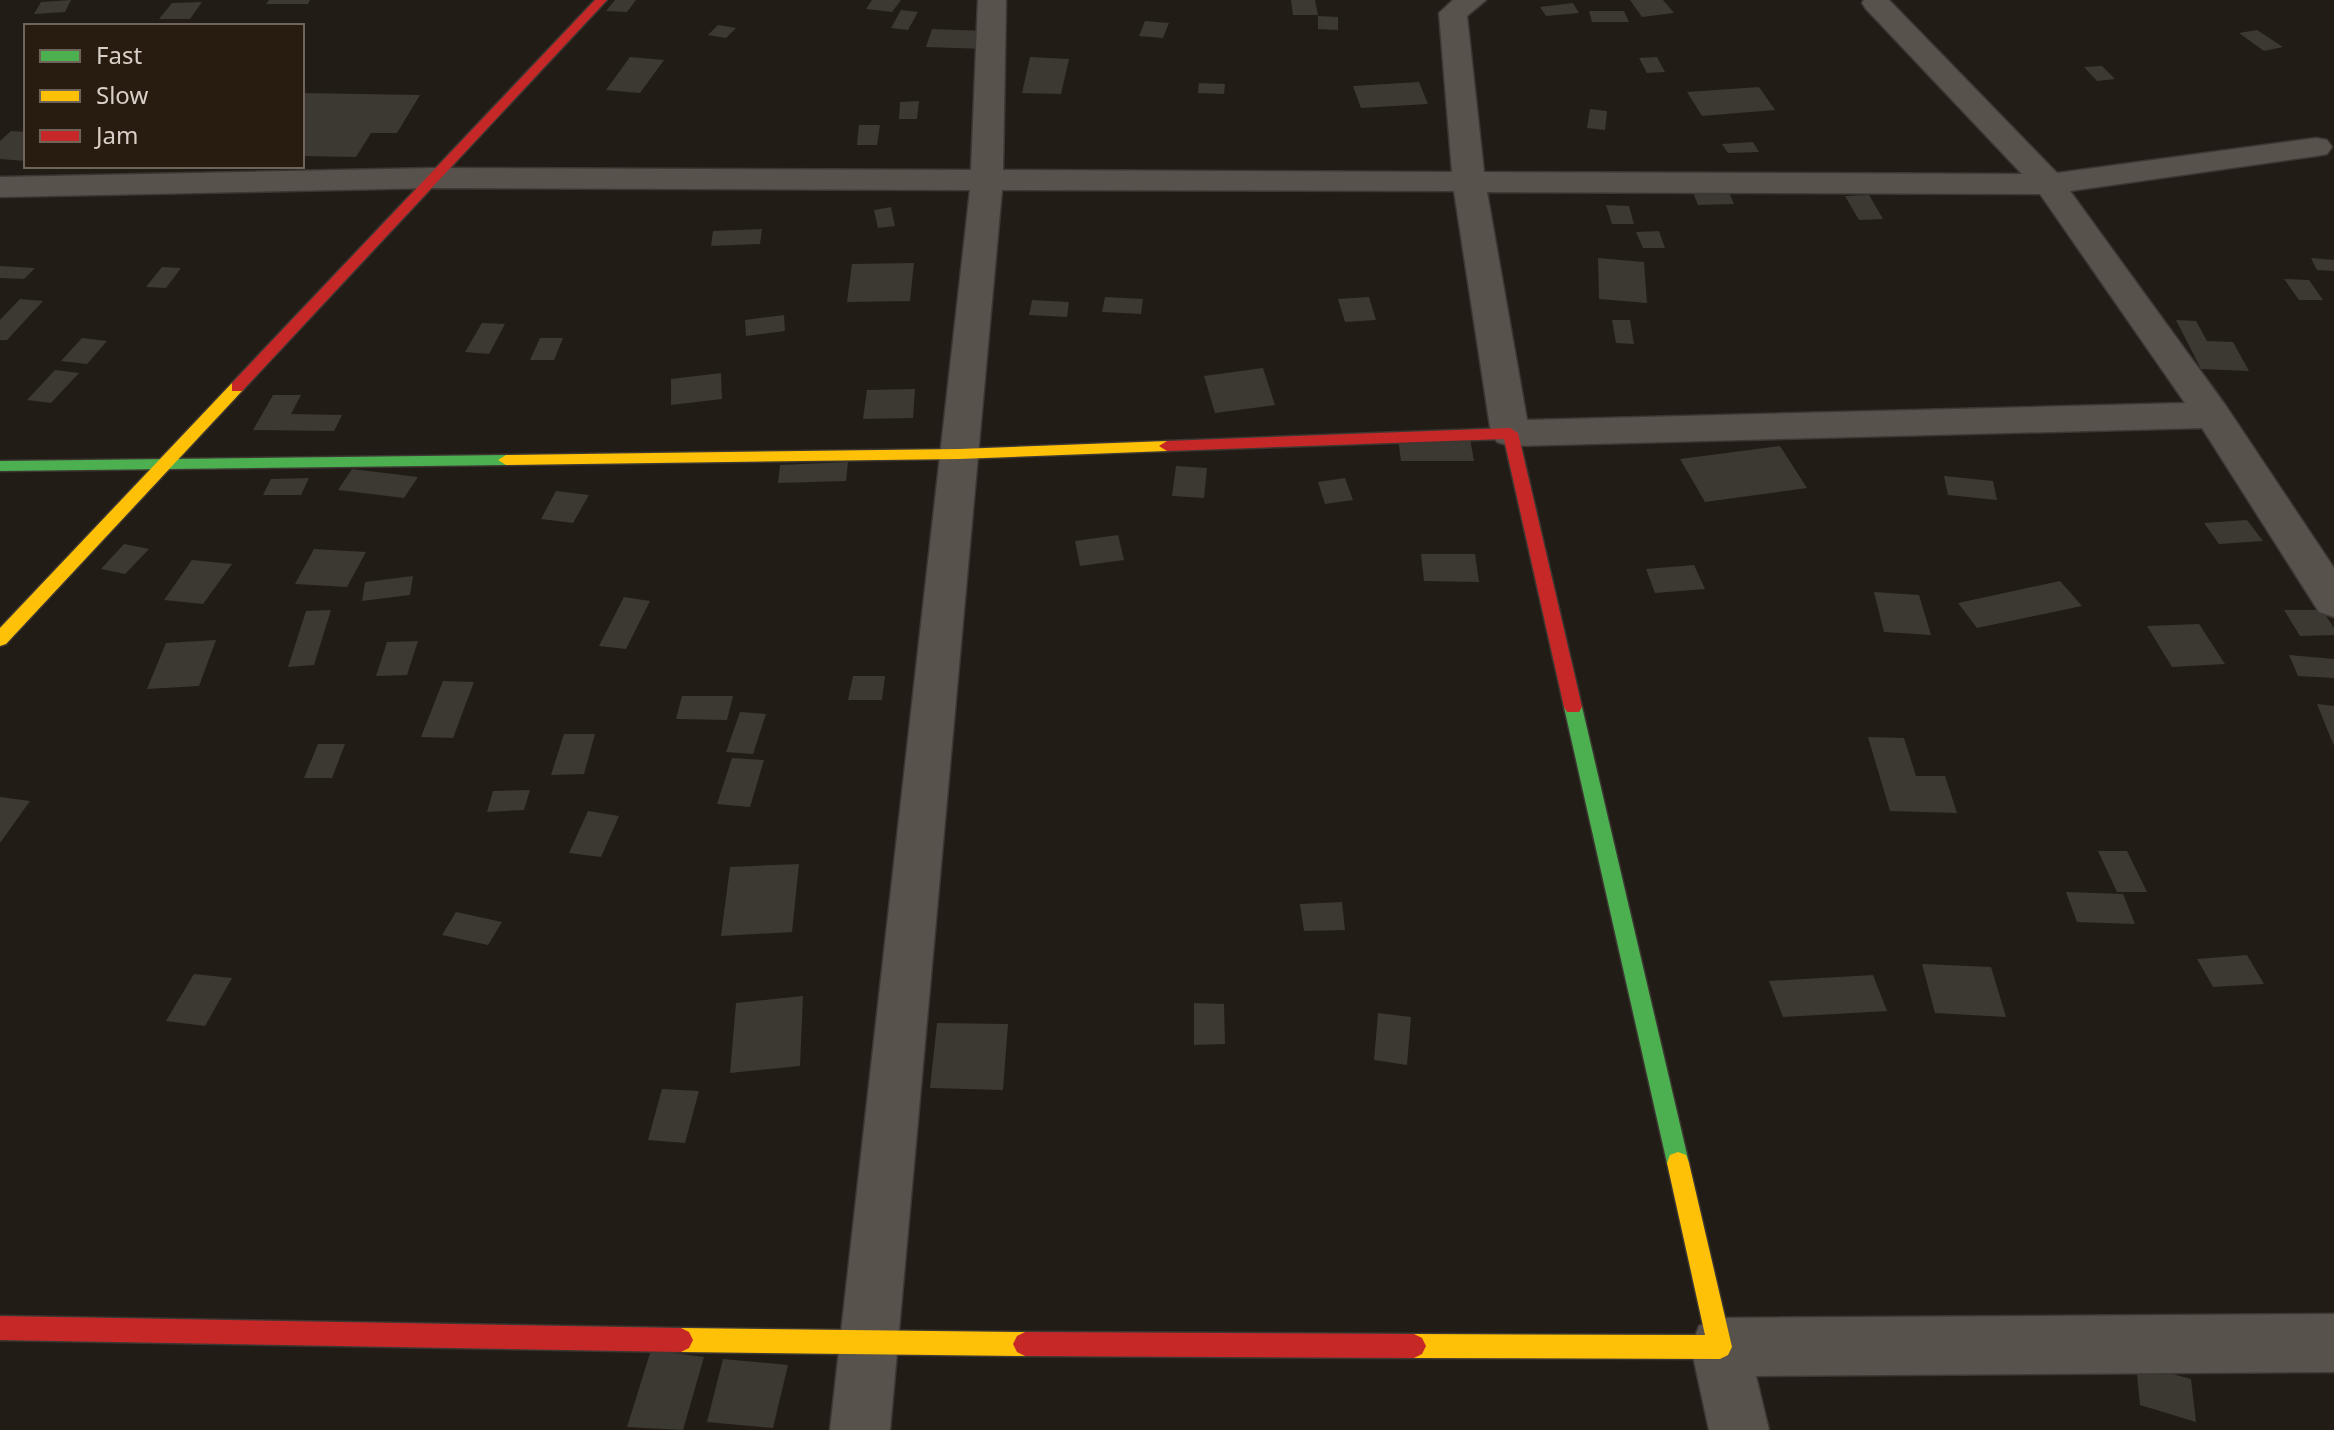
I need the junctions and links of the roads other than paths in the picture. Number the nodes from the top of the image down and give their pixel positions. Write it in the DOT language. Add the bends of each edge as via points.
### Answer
graph roads {
  1 [pos="601,0"];
  2 [pos="992,0"];
  3 [pos="1472,0"];
  4 [pos="1876,3"];
  5 [pos="2316,147"];
  6 [pos="433,178"];
  7 [pos="987,181"];
  8 [pos="1469,183"];
  9 [pos="2049,184"];
  10 [pos="0,187"];
  11 [pos="2213,415"];
  12 [pos="1510,433"];
  13 [pos="959,454"];
  14 [pos="165,464"];
  15 [pos="0,466"];
  16 [pos="2334,601"];
  17 [pos="0,639"];
  18 [pos="0,1328"];
  19 [pos="869,1343"];
  20 [pos="2334,1343"];
  21 [pos="1720,1347"];
  22 [pos="860,1430"];
  23 [pos="1739,1430"];
  1 -- 6 [label="street"];
  2 -- 7 [label="street"];
  3 -- 8 [label="street" via="1453,13"];
  4 -- 9 [label="street"];
  5 -- 9 [label="street"];
  6 -- 7 [label="street"];
  6 -- 10 [label="street"];
  6 -- 14 [label="street"];
  7 -- 8 [label="street"];
  7 -- 13 [label="street"];
  8 -- 9 [label="street"];
  8 -- 12 [label="street"];
  9 -- 11 [label="street"];
  11 -- 12 [label="street"];
  11 -- 16 [label="street"];
  12 -- 13 [label="street"];
  12 -- 21 [label="street"];
  13 -- 14 [label="street"];
  13 -- 19 [label="street"];
  14 -- 15 [label="street"];
  14 -- 17 [label="street"];
  18 -- 19 [label="street"];
  19 -- 21 [label="street"];
  19 -- 22 [label="street"];
  20 -- 21 [label="street"];
  21 -- 23 [label="street"];
}
